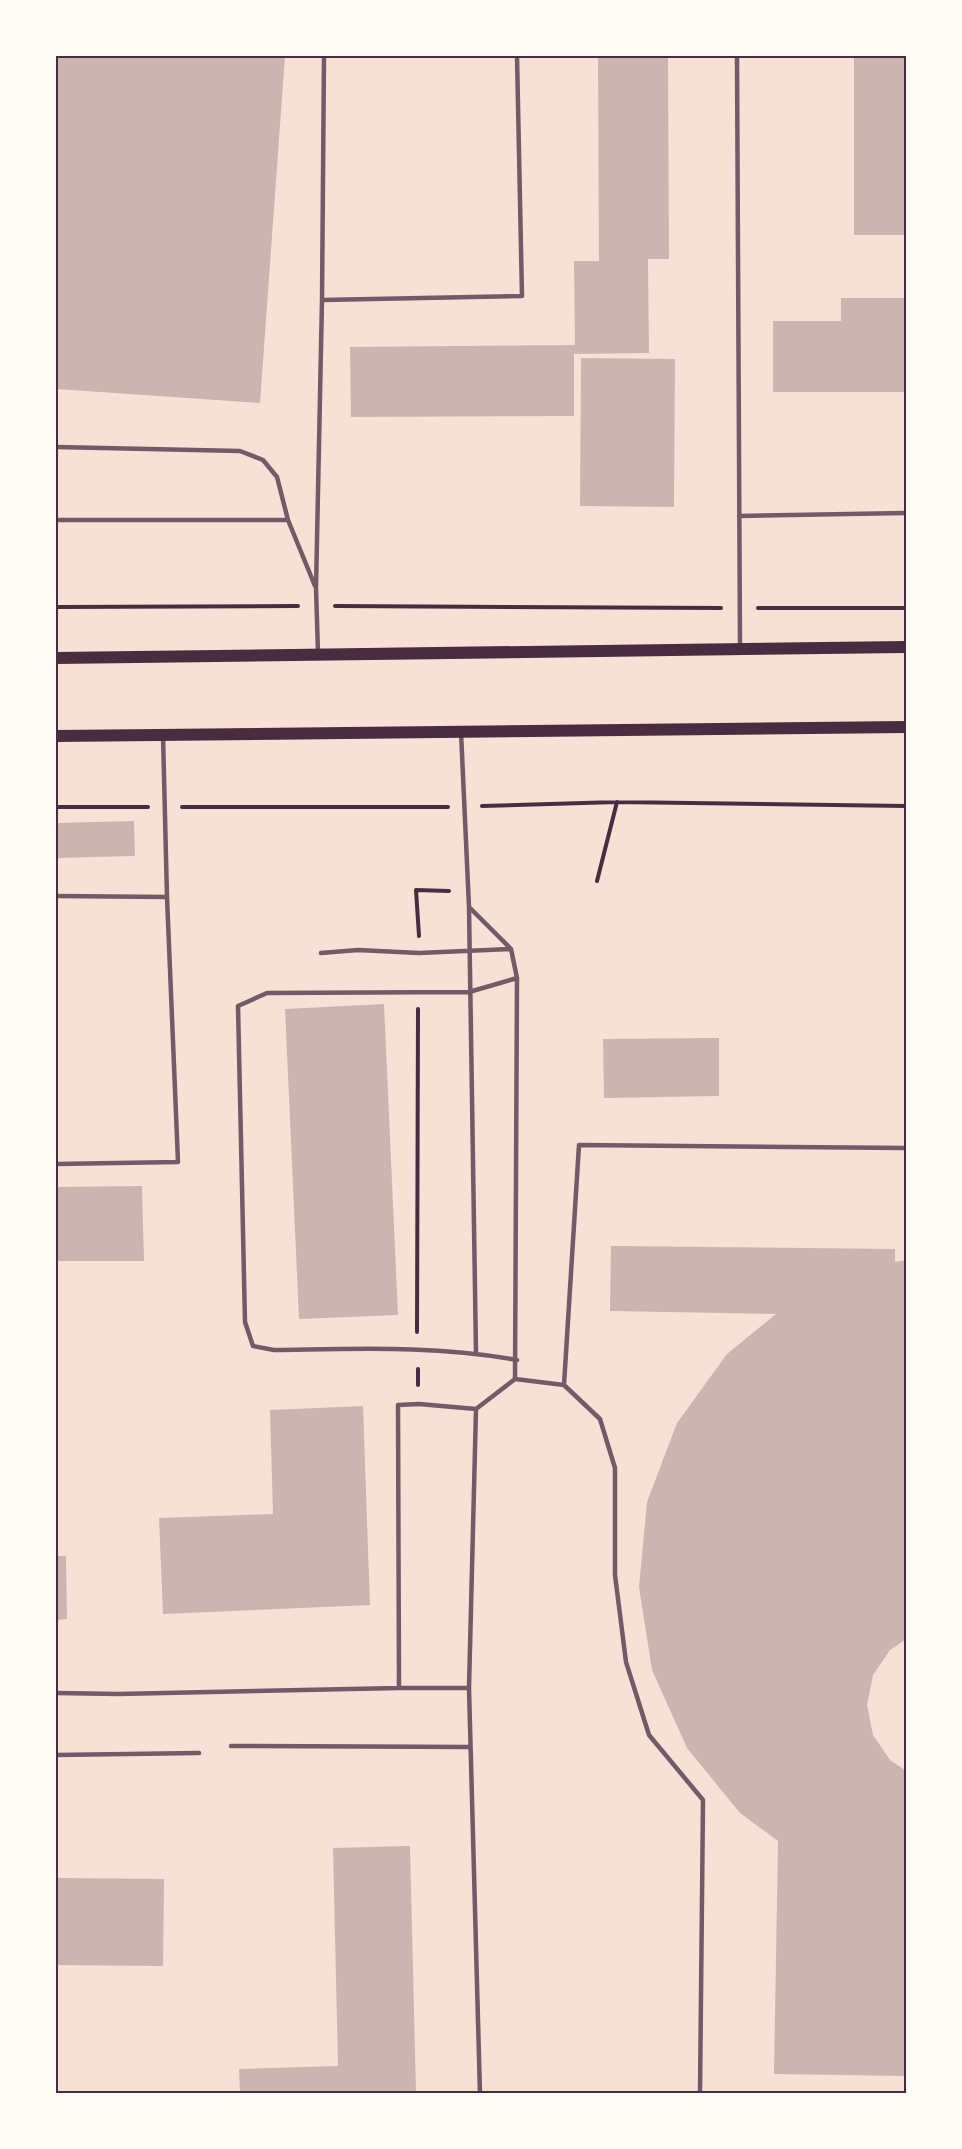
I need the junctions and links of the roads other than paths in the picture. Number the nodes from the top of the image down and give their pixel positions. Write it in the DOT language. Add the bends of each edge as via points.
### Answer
graph roads {
  1 [pos="324,56"];
  2 [pos="517,56"];
  3 [pos="737,56"];
  4 [pos="322,300"];
  5 [pos="56,447"];
  6 [pos="906,513"];
  7 [pos="739,516"];
  8 [pos="56,520"];
  9 [pos="288,520"];
  10 [pos="316,588"];
  11 [pos="906,647"];
  12 [pos="740,650"];
  13 [pos="318,655"];
  14 [pos="56,658"];
  15 [pos="906,727"];
  16 [pos="461,732"];
  17 [pos="163,735"];
  18 [pos="56,736"];
  19 [pos="56,896"];
  20 [pos="167,897"];
  21 [pos="469,907"];
  22 [pos="511,949"];
  23 [pos="469,950"];
  24 [pos="321,953"];
  25 [pos="517,978"];
  26 [pos="469,992"];
  27 [pos="906,1148"];
  28 [pos="56,1164"];
  29 [pos="476,1353"];
  30 [pos="517,1360"];
  31 [pos="515,1379"];
  32 [pos="564,1385"];
  33 [pos="476,1409"];
  34 [pos="399,1688"];
  35 [pos="469,1688"];
  36 [pos="56,1693"];
  37 [pos="231,1746"];
  38 [pos="470,1747"];
  39 [pos="199,1753"];
  40 [pos="56,1755"];
  41 [pos="480,2094"];
  42 [pos="700,2094"];
  1 -- 4 [label="lane"];
  2 -- 4 [label="lane" via="522,296"];
  3 -- 7 [label="lane"];
  4 -- 10 [label="lane"];
  5 -- 9 [label="lane" via="240,451 263,460 277,477"];
  6 -- 7 [label="lane"];
  7 -- 12 [label="lane"];
  8 -- 9 [label="lane"];
  9 -- 10 [label="lane"];
  10 -- 13 [label="lane"];
  11 -- 12 [label="main road"];
  12 -- 13 [label="main road"];
  13 -- 14 [label="main road"];
  15 -- 16 [label="main road"];
  16 -- 17 [label="main road"];
  16 -- 21 [label="lane"];
  17 -- 18 [label="main road"];
  17 -- 20 [label="lane"];
  19 -- 20 [label="lane"];
  20 -- 28 [label="lane" via="178,1162"];
  21 -- 22 [label="lane"];
  21 -- 23 [label="lane"];
  22 -- 23 [label="lane"];
  22 -- 25 [label="lane"];
  23 -- 24 [label="lane"];
  23 -- 26 [label="lane"];
  25 -- 26 [label="lane"];
  25 -- 30 [label="lane"];
  26 -- 29 [label="lane"];
  26 -- 29 [label="lane" via="267,993 238,1006 245,1323 253,1346 274,1350 417,1349"];
  27 -- 32 [label="lane" via="579,1145"];
  29 -- 30 [label="lane"];
  30 -- 31 [label="lane"];
  31 -- 32 [label="lane"];
  31 -- 33 [label="lane"];
  32 -- 42 [label="lane" via="600,1419 615,1468 615,1575 626,1662 649,1735 703,1800"];
  33 -- 34 [label="lane" via="398,1405"];
  33 -- 35 [label="lane"];
  34 -- 35 [label="lane"];
  34 -- 36 [label="lane"];
  35 -- 38 [label="lane"];
  37 -- 38 [label="lane"];
  38 -- 41 [label="lane"];
  39 -- 40 [label="lane"];
}
